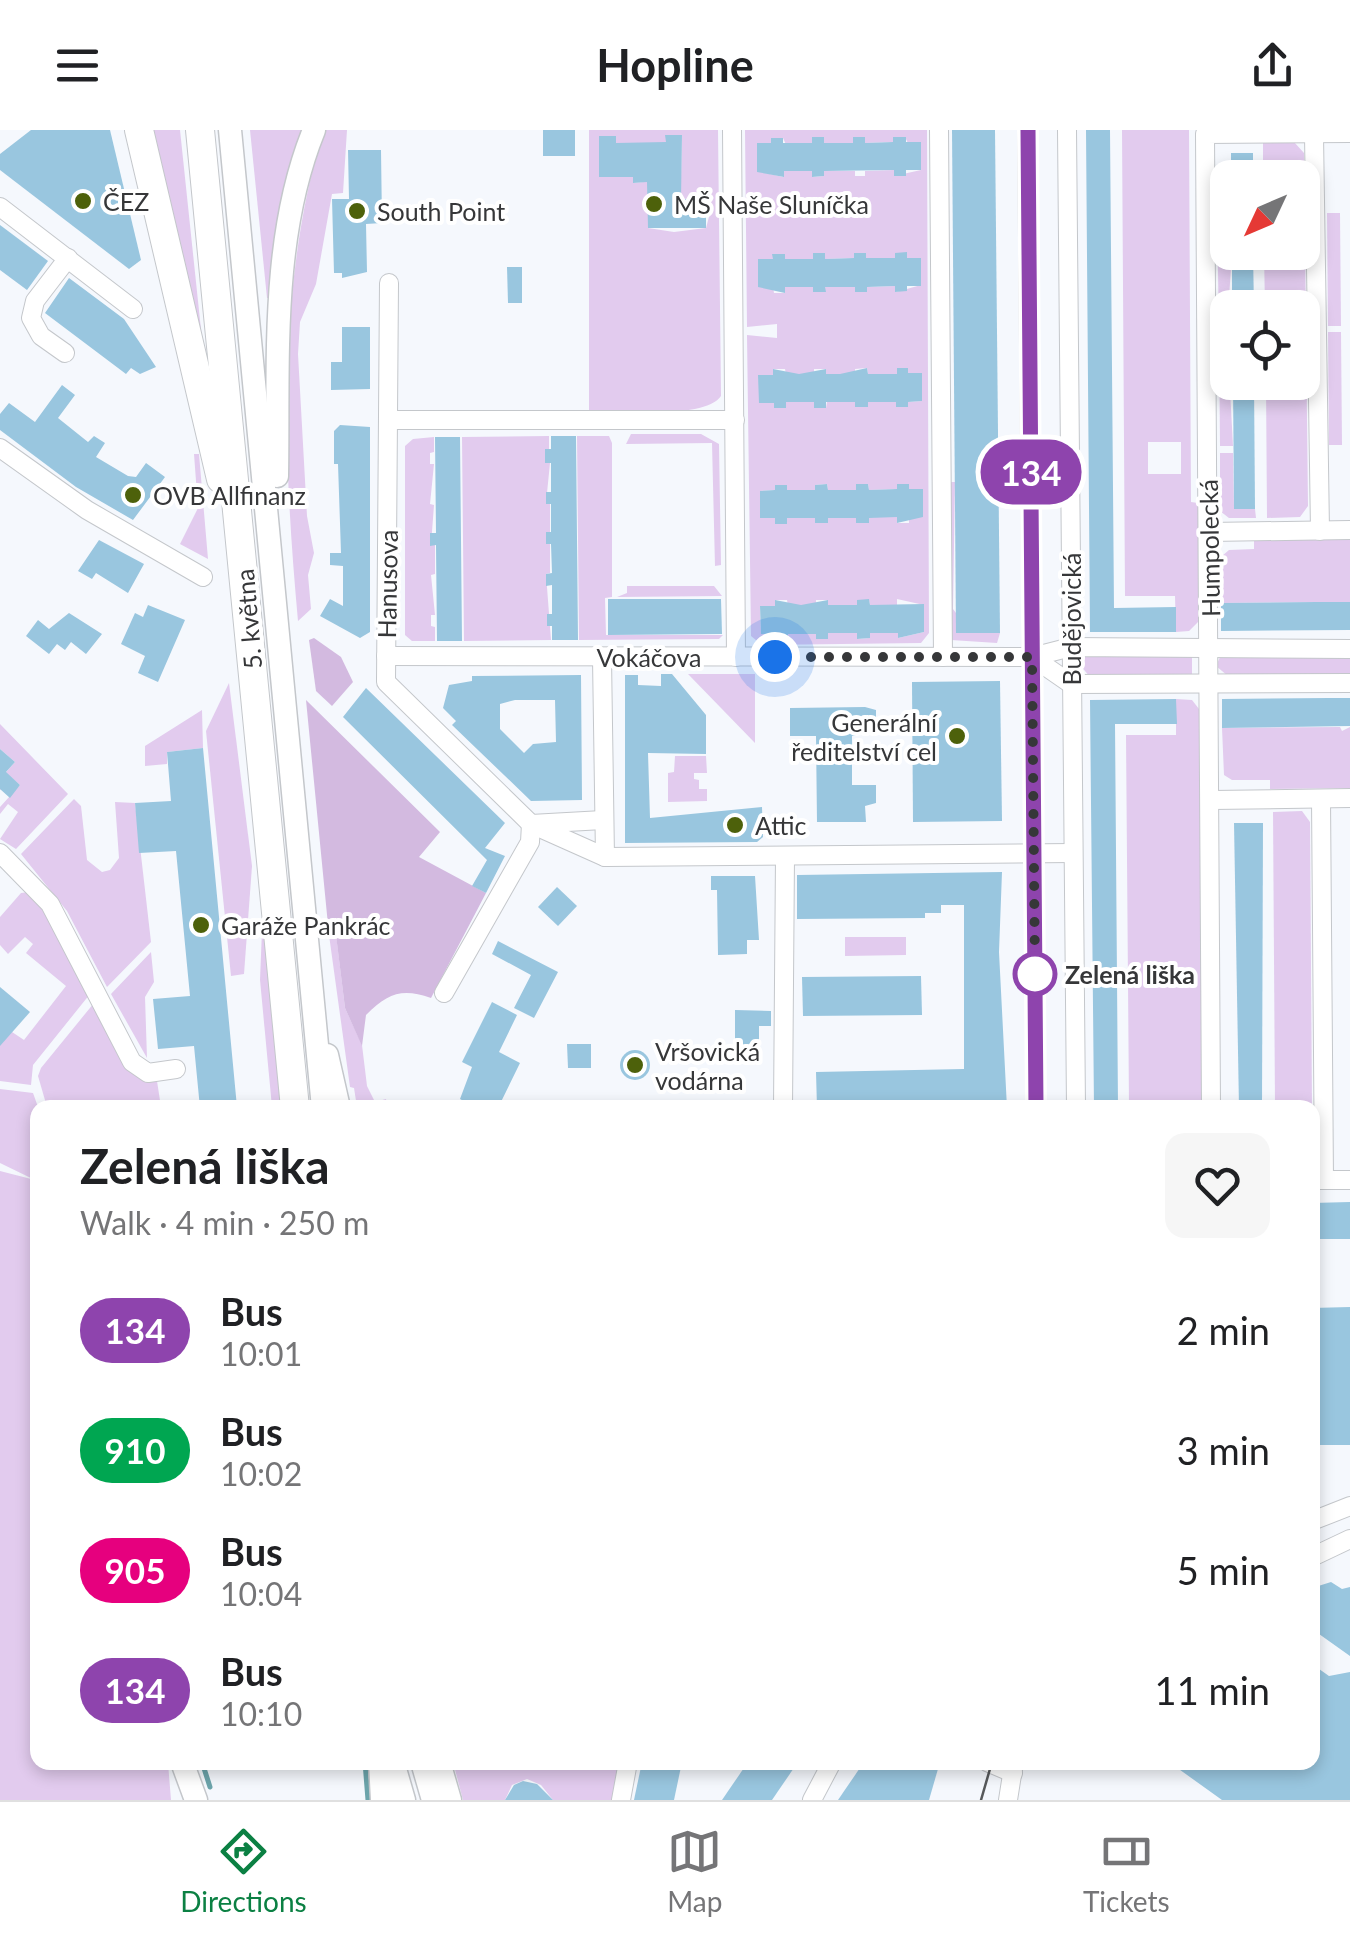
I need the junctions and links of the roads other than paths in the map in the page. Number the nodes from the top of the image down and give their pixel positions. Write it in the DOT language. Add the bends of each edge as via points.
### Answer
graph roads {
  1 [pos="139,130"];
  2 [pos="200,130"];
  3 [pos="230,130"];
  4 [pos="314,130"];
  5 [pos="732,130"];
  6 [pos="939,130"];
  7 [pos="1028,130"];
  8 [pos="1067,130"];
  9 [pos="1350,134"];
  10 [pos="1314,135"];
  11 [pos="0,207"];
  12 [pos="68,258"];
  13 [pos="388,284"];
  14 [pos="134,310"];
  15 [pos="65,353"];
  16 [pos="388,420"];
  17 [pos="735,420"];
  18 [pos="0,448"];
  19 [pos="1350,530"];
  20 [pos="1209,532"];
  21 [pos="1320,532"];
  22 [pos="243,560"];
  23 [pos="202,577"];
  24 [pos="275,585"];
  25 [pos="1071,646"];
  26 [pos="1210,649"];
  27 [pos="1350,649"];
  28 [pos="386,656"];
  29 [pos="943,657"];
  30 [pos="1032,657"];
  31 [pos="602,658"];
  32 [pos="736,658"];
  33 [pos="1350,683"];
  34 [pos="1071,684"];
  35 [pos="1210,684"];
  36 [pos="1350,798"];
  37 [pos="1320,799"];
  38 [pos="1212,800"];
  39 [pos="603,820"];
  40 [pos="531,824"];
  41 [pos="1034,852"];
  42 [pos="0,853"];
  43 [pos="1073,853"];
  44 [pos="605,857"];
  45 [pos="785,857"];
  46 [pos="444,993"];
  47 [pos="316,1024"];
  48 [pos="176,1069"];
  49 [pos="294,1100"];
  50 [pos="322,1100"];
  51 [pos="338,1100"];
  52 [pos="783,1100"];
  53 [pos="1036,1100"];
  54 [pos="1076,1100"];
  55 [pos="1211,1100"];
  56 [pos="1318,1100"];
  57 [pos="1320,1180"];
  58 [pos="1350,1180"];
  59 [pos="1350,1506"];
  60 [pos="1320,1517"];
  61 [pos="1350,1538"];
  62 [pos="1320,1553"];
  63 [pos="185,1770"];
  64 [pos="380,1770"];
  65 [pos="395,1770"];
  66 [pos="427,1770"];
  67 [pos="442,1770"];
  68 [pos="626,1770"];
  69 [pos="828,1770"];
  70 [pos="1014,1770"];
  71 [pos="443,1796"];
  72 [pos="196,1800"];
  73 [pos="382,1800"];
  74 [pos="404,1800"];
  75 [pos="620,1800"];
  76 [pos="812,1800"];
  77 [pos="1008,1800"];
  1 -- 22 [label="highway"];
  2 -- 22 [label="highway, 5. května"];
  3 -- 24 [label="main road, 5. května"];
  4 -- 24 [label="main road" via="299,175 283,276"];
  5 -- 17 [label="street"];
  6 -- 29 [label="street"];
  7 -- 30 [label="street, Budějovická"];
  8 -- 25 [label="street, Budějovická"];
  9 -- 10 [label="street, Humpolecká"];
  10 -- 20 [label="street, Humpolecká" via="1205,134"];
  10 -- 21 [label="street"];
  11 -- 12 [label="street"];
  12 -- 14 [label="street"];
  12 -- 15 [label="street" via="31,318 41,336"];
  13 -- 16 [label="street, Hanusova"];
  16 -- 17 [label="street"];
  16 -- 28 [label="street, Hanusova"];
  17 -- 32 [label="street"];
  18 -- 23 [label="street" via="87,510"];
  19 -- 21 [label="street"];
  20 -- 21 [label="street"];
  20 -- 26 [label="street, Humpolecká"];
  22 -- 49 [label="highway, 5. května"];
  24 -- 47 [label="main road, 5. května"];
  25 -- 26 [label="street, Vokáčova"];
  25 -- 30 [label="street, Vokáčova"];
  25 -- 34 [label="street, Budějovická"];
  26 -- 27 [label="street, Vokáčova"];
  26 -- 35 [label="street, Humpolecká"];
  28 -- 31 [label="street, Vokáčova"];
  28 -- 40 [label="street, Hanusova" via="386,682"];
  29 -- 30 [label="street, Vokáčova"];
  29 -- 32 [label="street, Vokáčova"];
  30 -- 34 [label="street"];
  30 -- 41 [label="street, Budějovická"];
  31 -- 32 [label="street, Vokáčova"];
  31 -- 39 [label="street"];
  33 -- 35 [label="street"];
  34 -- 35 [label="street"];
  34 -- 43 [label="street, Budějovická"];
  35 -- 38 [label="street, Humpolecká"];
  36 -- 37 [label="street"];
  37 -- 38 [label="street"];
  37 -- 56 [label="street"];
  38 -- 55 [label="street, Humpolecká"];
  39 -- 40 [label="street"];
  39 -- 44 [label="street"];
  40 -- 44 [label="street, Hanusova"];
  40 -- 46 [label="street" via="530,842"];
  41 -- 43 [label="street, Hanusova"];
  41 -- 45 [label="street, Hanusova"];
  41 -- 53 [label="street, Budějovická"];
  42 -- 48 [label="street" via="50,904 132,1062 148,1073"];
  43 -- 54 [label="street, Budějovická"];
  44 -- 45 [label="street, Hanusova"];
  45 -- 52 [label="street"];
  47 -- 50 [label="main road, 5. května"];
  47 -- 51 [label="main road"];
  57 -- 58 [label="street"];
  59 -- 60 [label="street"];
  61 -- 62 [label="street"];
  63 -- 72 [label="main road"];
  64 -- 73 [label="main road"];
  65 -- 74 [label="main road"];
  66 -- 71 [label="main road"];
  67 -- 71 [label="main road"];
  68 -- 75 [label="street"];
  69 -- 76 [label="street"];
  70 -- 77 [label="street"];
}
